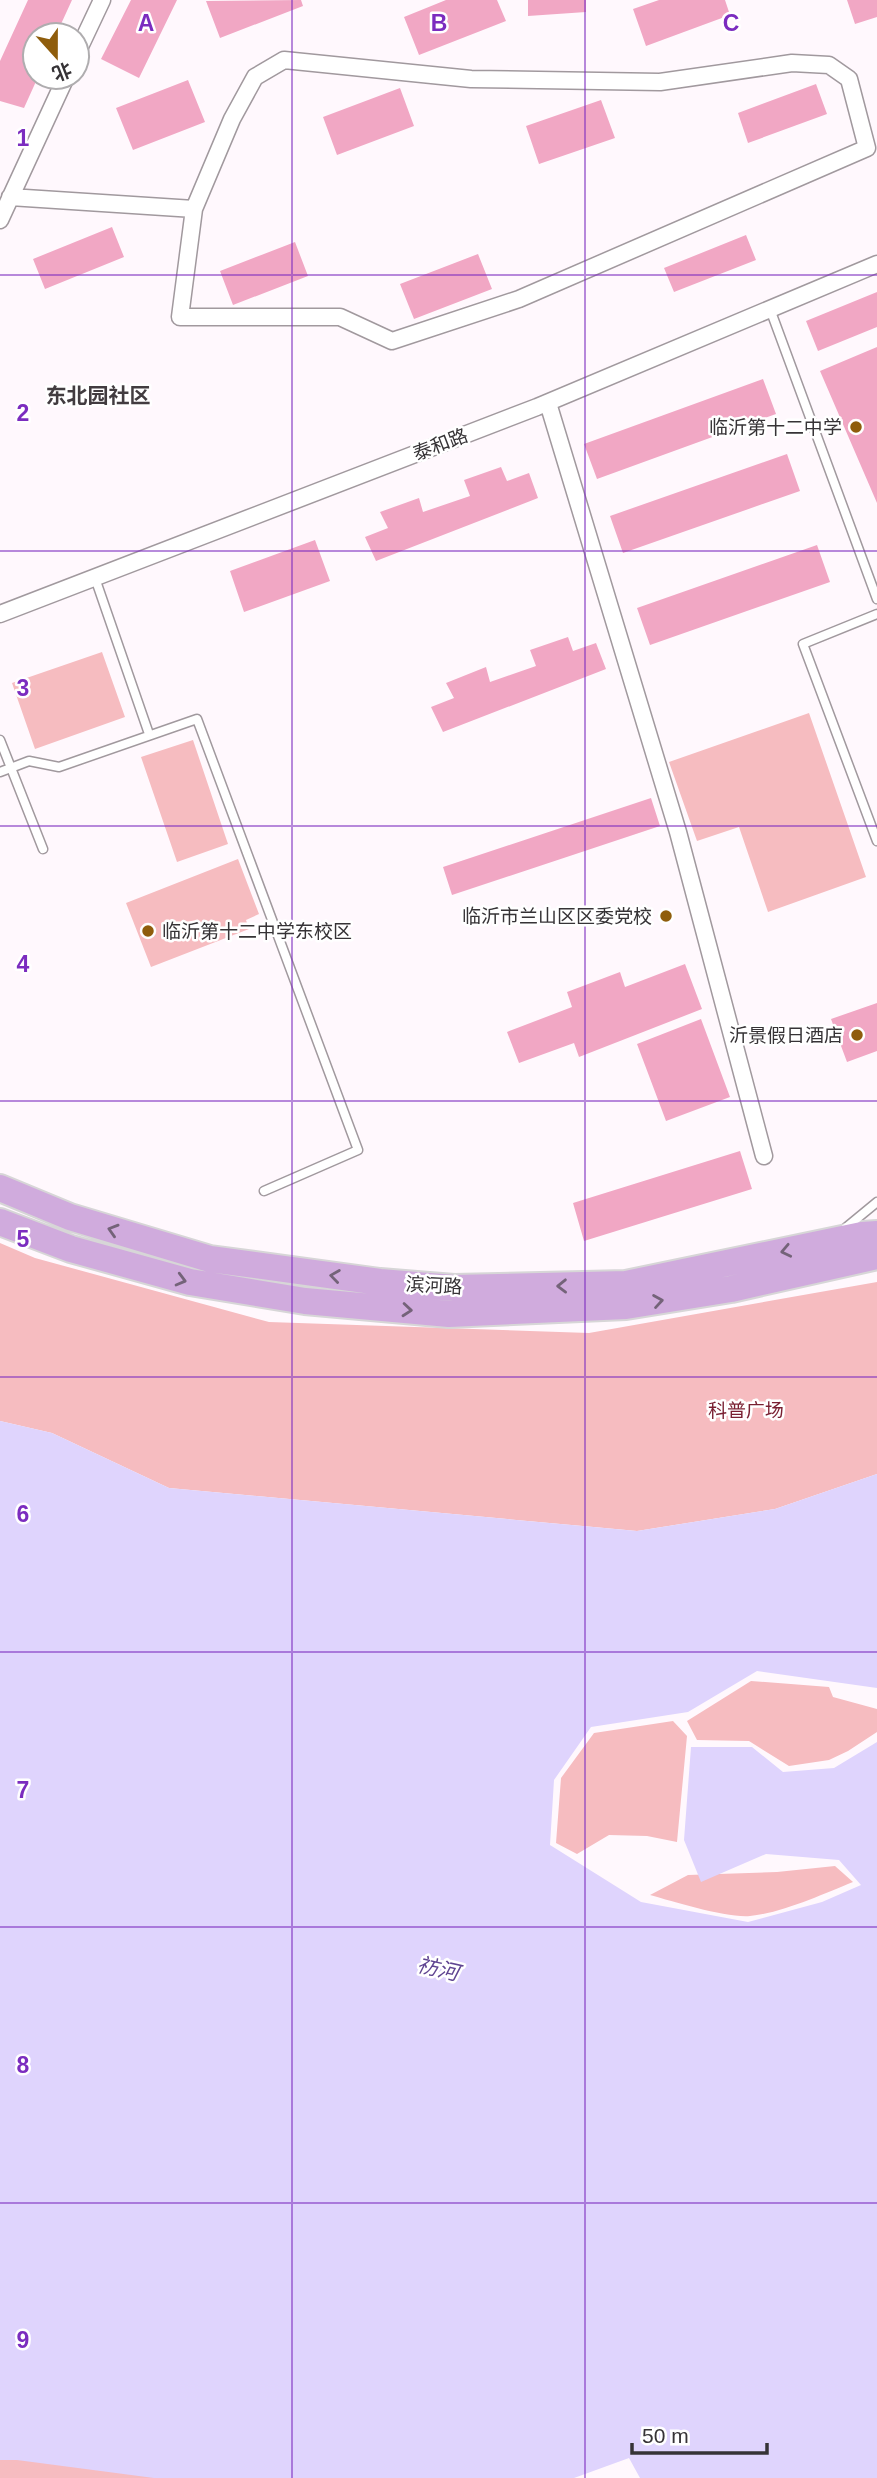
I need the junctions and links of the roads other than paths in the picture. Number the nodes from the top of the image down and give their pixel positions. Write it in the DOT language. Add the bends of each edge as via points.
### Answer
graph roads {
  1 [pos="102,0"];
  2 [pos="91,23"];
  3 [pos="59,91"];
  4 [pos="7,194"];
  5 [pos="194,209"];
  6 [pos="0,220"];
  7 [pos="877,264"];
  8 [pos="770,309"];
  9 [pos="548,402"];
  10 [pos="95,578"];
  11 [pos="877,599"];
  12 [pos="0,614"];
  13 [pos="877,614"];
  14 [pos="149,734"];
  15 [pos="0,740"];
  16 [pos="11,768"];
  17 [pos="0,772"];
  18 [pos="877,841"];
  19 [pos="43,849"];
  20 [pos="764,1156"];
  21 [pos="0,1188"];
  22 [pos="264,1191"];
  23 [pos="877,1202"];
  24 [pos="0,1222"];
  25 [pos="872,1233"];
  26 [pos="835,1240"];
  27 [pos="877,1256"];
  1 -- 2 [label="street"];
  3 -- 4 [label="street"];
  4 -- 5 [label="street"];
  4 -- 6 [label="street"];
  5 -- 5 [label="street" via="180,317 340,317 392,341 519,299 867,148 849,79 829,65 792,63 660,82 471,79 284,60 255,77"];
  7 -- 8 [label="street, 泰和路"];
  8 -- 9 [label="street, 泰和路"];
  8 -- 11 [label="lane"];
  9 -- 10 [label="street, 泰和路"];
  9 -- 20 [label="street" via="678,832"];
  10 -- 12 [label="street, 泰和路"];
  10 -- 14 [label="lane"];
  13 -- 18 [label="lane" via="803,644"];
  14 -- 16 [label="lane" via="59,767 29,761"];
  14 -- 22 [label="lane" via="197,719 358,1150"];
  15 -- 16 [label="lane"];
  16 -- 17 [label="lane"];
  16 -- 19 [label="lane"];
  26 -- 21 [label="main road, 滨河路, one-way" via="626,1284 454,1288 210,1259 70,1217"];
  23 -- 26 [label="lane"];
  24 -- 27 [label="main road, 滨河路, one-way" via="71,1249 190,1282 305,1301 449,1314 626,1306 730,1289"];
  25 -- 26 [label="main road, 滨河路"];
}
